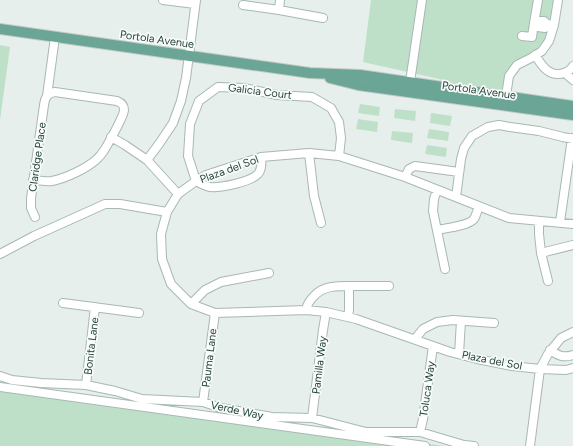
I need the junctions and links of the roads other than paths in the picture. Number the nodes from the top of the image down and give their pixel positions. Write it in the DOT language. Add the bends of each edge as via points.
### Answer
graph roads {
  1 [pos="163,0"];
  2 [pos="280,0"];
  3 [pos="422,0"];
  4 [pos="538,0"];
  5 [pos="558,0"];
  6 [pos="195,2"];
  7 [pos="243,5"];
  8 [pos="279,10"];
  9 [pos="323,18"];
  10 [pos="535,23"];
  11 [pos="551,24"];
  12 [pos="0,29"];
  13 [pos="522,36"];
  14 [pos="55,37"];
  15 [pos="535,55"];
  16 [pos="188,56"];
  17 [pos="573,66"];
  18 [pos="310,73"];
  19 [pos="565,73"];
  20 [pos="573,80"];
  21 [pos="410,82"];
  22 [pos="47,96"];
  23 [pos="506,96"];
  24 [pos="458,99"];
  25 [pos="573,106"];
  26 [pos="573,116"];
  27 [pos="111,137"];
  28 [pos="573,139"];
  29 [pos="309,153"];
  30 [pos="339,156"];
  31 [pos="262,157"];
  32 [pos="147,160"];
  33 [pos="459,172"];
  34 [pos="405,177"];
  35 [pos="33,180"];
  36 [pos="196,180"];
  37 [pos="437,190"];
  38 [pos="178,194"];
  39 [pos="456,198"];
  40 [pos="479,207"];
  41 [pos="167,212"];
  42 [pos="35,218"];
  43 [pos="539,222"];
  44 [pos="560,222"];
  45 [pos="321,223"];
  46 [pos="573,224"];
  47 [pos="437,230"];
  48 [pos="573,245"];
  49 [pos="541,253"];
  50 [pos="0,254"];
  51 [pos="445,269"];
  52 [pos="269,273"];
  53 [pos="548,281"];
  54 [pos="349,286"];
  55 [pos="389,286"];
  56 [pos="63,303"];
  57 [pos="191,304"];
  58 [pos="95,307"];
  59 [pos="306,310"];
  60 [pos="326,312"];
  61 [pos="139,313"];
  62 [pos="215,313"];
  63 [pos="348,317"];
  64 [pos="461,321"];
  65 [pos="494,323"];
  66 [pos="573,332"];
  67 [pos="415,339"];
  68 [pos="433,346"];
  69 [pos="550,350"];
  70 [pos="459,354"];
  71 [pos="573,355"];
  72 [pos="573,368"];
  73 [pos="540,369"];
  74 [pos="0,376"];
  75 [pos="86,385"];
  76 [pos="0,387"];
  77 [pos="203,402"];
  78 [pos="312,418"];
  79 [pos="420,432"];
  80 [pos="425,446"];
  81 [pos="474,446"];
  82 [pos="530,446"];
  1 -- 6 [label="street"];
  2 -- 8 [label="street"];
  3 -- 21 [label="street"];
  4 -- 10 [label="street"];
  5 -- 11 [label="street"];
  6 -- 16 [label="street"];
  7 -- 8 [label="street"];
  8 -- 9 [label="street"];
  10 -- 11 [label="street" via="544,21"];
  10 -- 13 [label="street" via="532,37"];
  11 -- 15 [label="street" via="549,41 542,51"];
  12 -- 14 [label="main road, Portola Avenue"];
  14 -- 16 [label="main road, Portola Avenue"];
  14 -- 22 [label="street, Claridge Place"];
  15 -- 19 [label="street" via="548,72"];
  15 -- 23 [label="street" via="517,65 509,76"];
  16 -- 18 [label="main road, Portola Avenue"];
  16 -- 32 [label="street" via="182,101 173,123"];
  17 -- 19 [label="street"];
  18 -- 21 [label="main road, Portola Avenue" via="360,75"];
  18 -- 24 [label="main road, Portola Avenue" via="358,85"];
  19 -- 20 [label="street"];
  21 -- 23 [label="main road, Portola Avenue"];
  22 -- 27 [label="street" via="55,92 121,102 123,114"];
  22 -- 35 [label="street, Claridge Place"];
  23 -- 24 [label="main road" via="503,100 466,96"];
  23 -- 25 [label="main road, Portola Avenue"];
  24 -- 26 [label="main road, Portola Avenue"];
  27 -- 32 [label="street"];
  27 -- 35 [label="street" via="103,152 86,167 52,181"];
  28 -- 33 [label="street" via="499,125 488,127 472,136 464,148"];
  28 -- 44 [label="street"];
  29 -- 30 [label="street, Plaza del Sol"];
  29 -- 31 [label="street, Plaza del Sol"];
  29 -- 45 [label="street" via="314,196"];
  30 -- 34 [label="street, Plaza del Sol"];
  30 -- 36 [label="street, Galicia Court" via="339,122 331,108 312,97 218,87 199,101 190,124 188,156"];
  31 -- 36 [label="street, Plaza del Sol"];
  31 -- 36 [label="street" via="262,167 257,175 248,180 209,187"];
  32 -- 38 [label="street"];
  33 -- 34 [label="street" via="414,166"];
  33 -- 39 [label="street"];
  34 -- 37 [label="street, Plaza del Sol"];
  35 -- 42 [label="street, Claridge Place" via="31,208"];
  36 -- 38 [label="street, Plaza del Sol"];
  37 -- 39 [label="street, Plaza del Sol"];
  37 -- 47 [label="street" via="433,206"];
  38 -- 41 [label="street, Plaza del Sol"];
  39 -- 40 [label="street, Plaza del Sol"];
  40 -- 43 [label="street, Plaza del Sol" via="508,218"];
  40 -- 47 [label="street" via="473,220"];
  41 -- 50 [label="street" via="105,204"];
  41 -- 57 [label="street, Plaza del Sol" via="161,234 162,259 171,284"];
  43 -- 44 [label="street, Plaza del Sol"];
  43 -- 49 [label="street"];
  44 -- 46 [label="street, Plaza del Sol"];
  47 -- 51 [label="street"];
  48 -- 49 [label="street"];
  49 -- 53 [label="street"];
  52 -- 57 [label="street" via="221,282 205,290"];
  54 -- 55 [label="street"];
  54 -- 59 [label="street" via="324,288 310,300"];
  54 -- 63 [label="street"];
  56 -- 58 [label="street, Bonita Lane"];
  57 -- 62 [label="street, Plaza del Sol"];
  58 -- 61 [label="street, Bonita Lane"];
  58 -- 75 [label="street, Bonita Lane"];
  59 -- 60 [label="street, Plaza del Sol"];
  59 -- 62 [label="street, Plaza del Sol"];
  60 -- 63 [label="street, Plaza del Sol"];
  60 -- 78 [label="street, Pamilla Way"];
  62 -- 77 [label="street, Pauma Lane"];
  63 -- 67 [label="street, Plaza del Sol"];
  64 -- 65 [label="street"];
  64 -- 67 [label="street" via="437,322 423,329"];
  64 -- 70 [label="street"];
  66 -- 69 [label="street" via="561,338"];
  67 -- 68 [label="street, Plaza del Sol"];
  68 -- 70 [label="street, Plaza del Sol"];
  68 -- 79 [label="street, Toluca Way"];
  69 -- 71 [label="street" via="563,357"];
  69 -- 73 [label="street"];
  70 -- 73 [label="street, Plaza del Sol" via="512,366"];
  72 -- 73 [label="street, Plaza del Sol"];
  73 -- 82 [label="street"];
  74 -- 75 [label="street, Verde Way" via="12,380"];
  75 -- 77 [label="street, Verde Way" via="142,399"];
  76 -- 80 [label="street"];
  77 -- 78 [label="street, Verde Way" via="221,408 272,417"];
  78 -- 79 [label="street, Verde Way" via="366,432"];
  79 -- 81 [label="street, Verde Way"];
}
